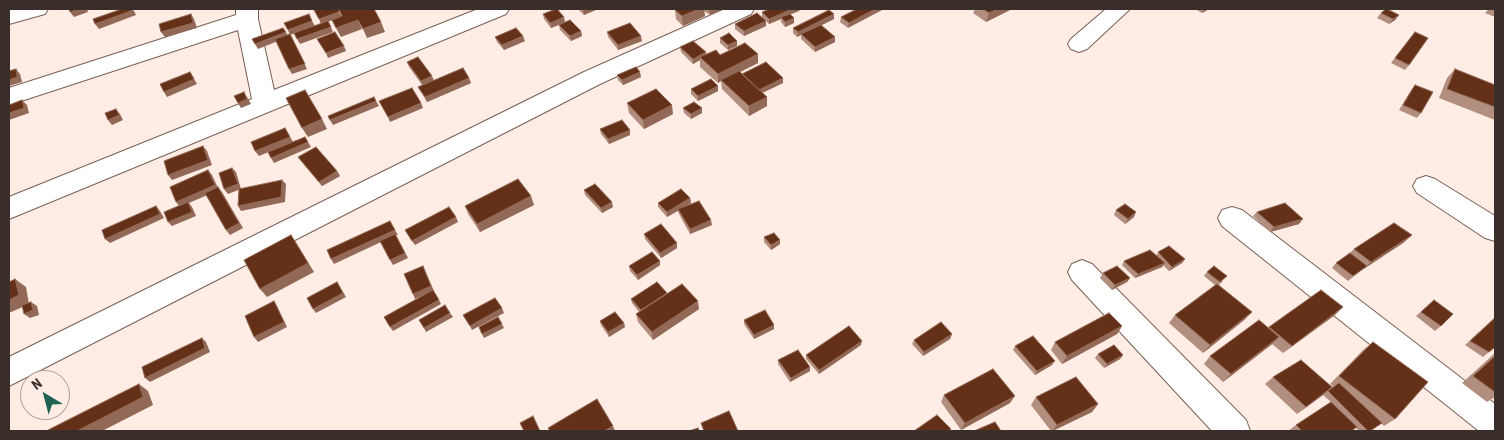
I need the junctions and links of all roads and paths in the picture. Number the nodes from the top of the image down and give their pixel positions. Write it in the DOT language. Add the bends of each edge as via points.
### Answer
graph roads {
  1 [pos="37,9"];
  2 [pos="498,9"];
  3 [pos="743,9"];
  4 [pos="1119,9"];
  5 [pos="247,14"];
  6 [pos="9,17"];
  7 [pos="1079,44"];
  8 [pos="9,96"];
  9 [pos="265,104"];
  10 [pos="1426,186"];
  11 [pos="9,208"];
  12 [pos="1232,218"];
  13 [pos="1495,230"];
  14 [pos="1082,272"];
  15 [pos="9,372"];
  16 [pos="1495,424"];
  17 [pos="1234,431"];
  1 -- 6 [label="street"];
  2 -- 9 [label="street"];
  3 -- 15 [label="street" via="592,78"];
  4 -- 7 [label="street"];
  5 -- 8 [label="street"];
  5 -- 9 [label="street"];
  9 -- 11 [label="street"];
  10 -- 13 [label="street"];
  12 -- 16 [label="street"];
  14 -- 17 [label="street"];
}
